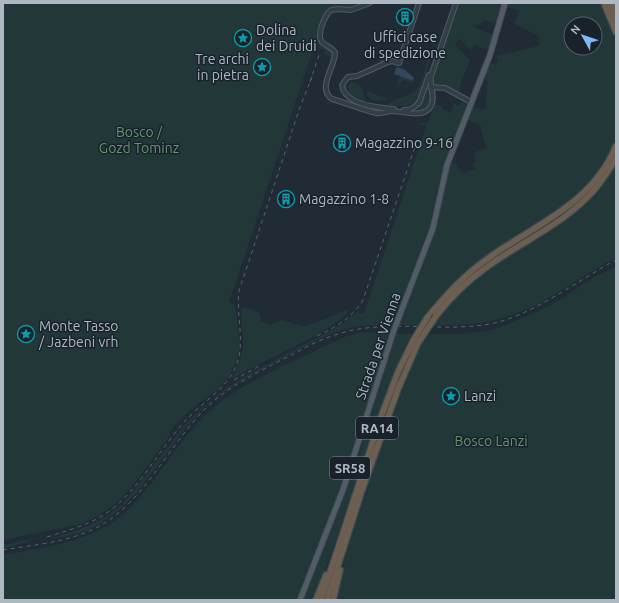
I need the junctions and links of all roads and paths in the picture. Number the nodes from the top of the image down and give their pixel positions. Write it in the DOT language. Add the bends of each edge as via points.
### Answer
graph roads {
  1 [pos="370,3"];
  2 [pos="418,3"];
  3 [pos="455,3"];
  4 [pos="505,3"];
  5 [pos="604,3"];
  6 [pos="609,3"];
  7 [pos="613,3"];
  8 [pos="616,10"];
  9 [pos="616,22"];
  10 [pos="616,32"];
  11 [pos="425,87"];
  12 [pos="431,88"];
  13 [pos="420,101"];
  14 [pos="470,102"];
  15 [pos="415,113"];
  16 [pos="616,146"];
  17 [pos="616,158"];
  18 [pos="602,175"];
  19 [pos="582,198"];
  20 [pos="415,342"];
  21 [pos="342,542"];
  22 [pos="300,600"];
  23 [pos="316,600"];
  24 [pos="321,600"];
  25 [pos="327,600"];
  26 [pos="333,600"];
  1 -- 15 [label="street" via="351,10 334,9 327,15 320,38 333,49 335,55 325,86 326,92 332,99 376,113"];
  2 -- 13 [label="street" via="399,63 388,62 357,76 350,76 343,82 342,87 351,99 378,108 409,110 416,107"];
  3 -- 11 [label="street"];
  3 -- 12 [label="street" via="431,76"];
  4 -- 14 [label="main road, SR58" via="490,55"];
  5 -- 10 [label="highway"];
  6 -- 9 [label="highway"];
  7 -- 8 [label="highway"];
  11 -- 12 [label="street"];
  11 -- 13 [label="street"];
  12 -- 14 [label="street" via="445,88"];
  12 -- 15 [label="street" via="431,106 426,112"];
  13 -- 15 [label="street"];
  14 -- 22 [label="main road, Strada per Vienna / SR58, bridge" via="447,165 429,238 393,333 344,487"];
  16 -- 18 [label="highway, RA14"];
  17 -- 18 [label="highway, RA14"];
  18 -- 19 [label="highway, RA14" via="596,188"];
  19 -- 20 [label="highway, RA14, bridge" via="557,222 482,270 461,288"];
  19 -- 20 [label="highway, RA14, bridge" via="479,264 451,290 427,318"];
  20 -- 21 [label="highway, RA14" via="360,499"];
  20 -- 21 [label="highway, RA14" via="400,368 385,405"];
  21 -- 23 [label="highway"];
  21 -- 24 [label="highway"];
  21 -- 25 [label="highway"];
  21 -- 26 [label="highway" via="346,548"];
}
